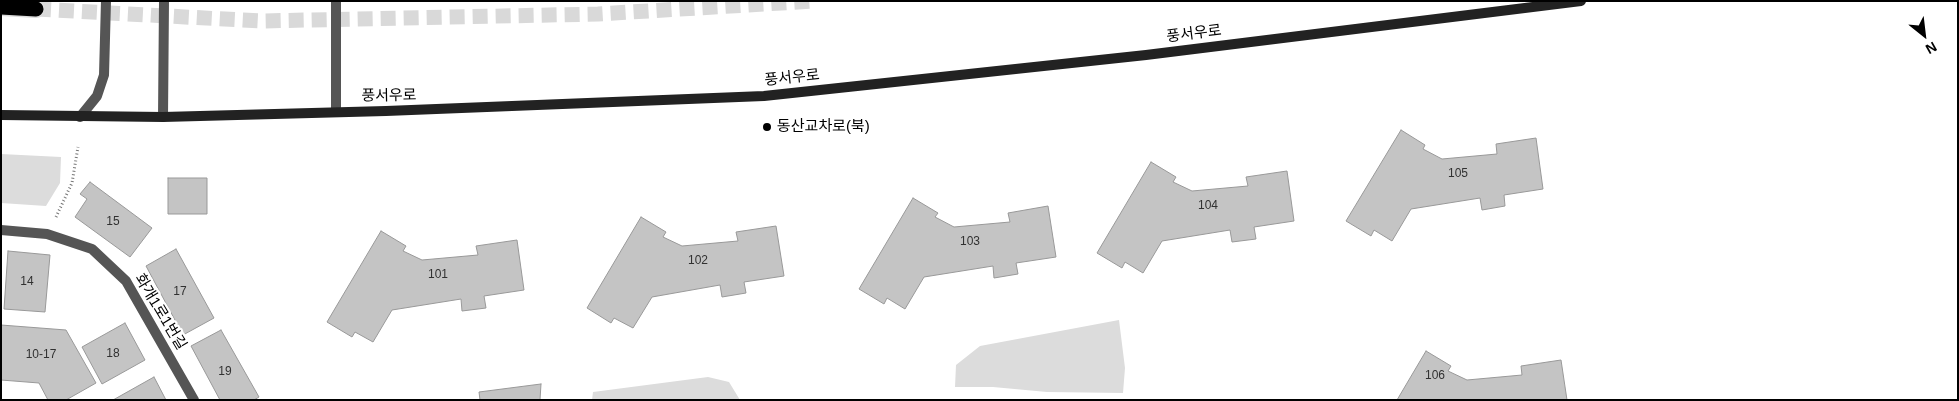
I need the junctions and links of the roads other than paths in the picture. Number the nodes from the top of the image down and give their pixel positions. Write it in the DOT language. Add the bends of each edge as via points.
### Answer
graph roads {
  1 [pos="106,1"];
  2 [pos="164,1"];
  3 [pos="336,1"];
  4 [pos="1581,1"];
  5 [pos="1,7"];
  6 [pos="36,9"];
  7 [pos="336,111"];
  8 [pos="1,115"];
  9 [pos="80,117"];
  10 [pos="163,117"];
  11 [pos="1,230"];
  12 [pos="194,400"];
  1 -- 9 [label="street" via="104,75 97,96"];
  2 -- 10 [label="street"];
  3 -- 7 [label="street"];
  4 -- 7 [label="street, 풍서우로" via="1146,55 764,96"];
  5 -- 6 [label="highway"];
  7 -- 10 [label="street, 풍서우로"];
  8 -- 9 [label="street, 풍서우로"];
  9 -- 10 [label="street, 풍서우로"];
  11 -- 12 [label="street, 화개1로1번길" via="47,234 92,249 126,281"];
}
